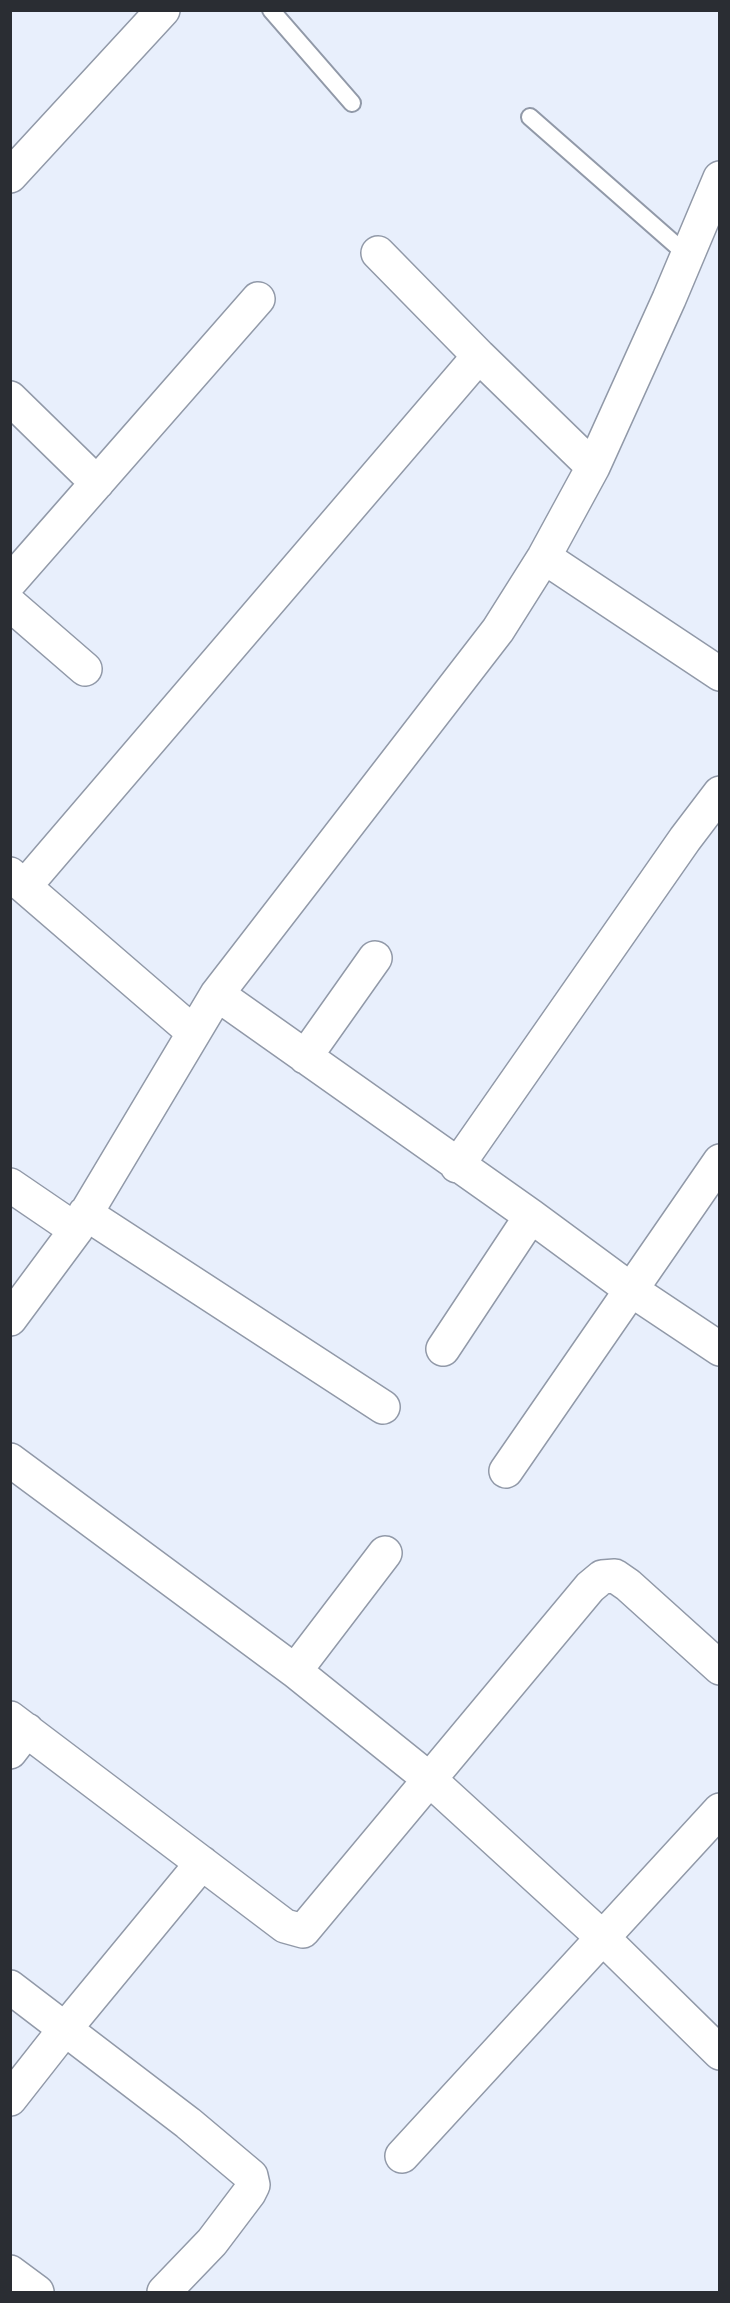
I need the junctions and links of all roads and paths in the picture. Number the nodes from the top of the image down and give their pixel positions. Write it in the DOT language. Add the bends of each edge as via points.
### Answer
graph roads {
  1 [pos="163,10"];
  2 [pos="271,10"];
  3 [pos="352,103"];
  4 [pos="530,117"];
  5 [pos="10,176"];
  6 [pos="720,178"];
  7 [pos="378,253"];
  8 [pos="686,254"];
  9 [pos="258,299"];
  10 [pos="479,356"];
  11 [pos="10,398"];
  12 [pos="593,467"];
  13 [pos="97,483"];
  14 [pos="544,557"];
  15 [pos="10,582"];
  16 [pos="10,604"];
  17 [pos="85,669"];
  18 [pos="720,674"];
  19 [pos="720,793"];
  20 [pos="18,880"];
  21 [pos="375,958"];
  22 [pos="217,994"];
  23 [pos="194,1032"];
  24 [pos="305,1057"];
  25 [pos="720,1161"];
  26 [pos="457,1166"];
  27 [pos="10,1185"];
  28 [pos="531,1216"];
  29 [pos="81,1221"];
  30 [pos="630,1289"];
  31 [pos="10,1319"];
  32 [pos="443,1349"];
  33 [pos="720,1349"];
  34 [pos="384,1407"];
  35 [pos="10,1460"];
  36 [pos="506,1471"];
  37 [pos="385,1553"];
  38 [pos="720,1668"];
  39 [pos="295,1671"];
  40 [pos="16,1734"];
  41 [pos="429,1778"];
  42 [pos="720,1810"];
  43 [pos="202,1863"];
  44 [pos="602,1937"];
  45 [pos="10,1987"];
  46 [pos="65,2029"];
  47 [pos="720,2053"];
  48 [pos="10,2099"];
  49 [pos="402,2156"];
  50 [pos="10,2272"];
  51 [pos="37,2292"];
  52 [pos="164,2292"];
  1 -- 5 [label="street"];
  2 -- 3 [label="lane"];
  4 -- 8 [label="lane"];
  6 -- 8 [label="street"];
  7 -- 10 [label="street"];
  8 -- 12 [label="street"];
  9 -- 13 [label="street"];
  10 -- 12 [label="street"];
  10 -- 20 [label="street"];
  11 -- 13 [label="street"];
  12 -- 14 [label="street"];
  13 -- 15 [label="street"];
  14 -- 18 [label="street"];
  14 -- 22 [label="street" via="498,630"];
  16 -- 17 [label="street"];
  19 -- 26 [label="street"];
  20 -- 23 [label="street"];
  21 -- 24 [label="street"];
  22 -- 23 [label="street"];
  22 -- 24 [label="street"];
  23 -- 29 [label="street"];
  24 -- 26 [label="street"];
  25 -- 30 [label="street"];
  26 -- 28 [label="street"];
  27 -- 29 [label="street"];
  28 -- 30 [label="street"];
  28 -- 32 [label="street"];
  29 -- 31 [label="street"];
  29 -- 34 [label="street"];
  30 -- 33 [label="street"];
  30 -- 36 [label="street"];
  35 -- 39 [label="street"];
  37 -- 39 [label="street"];
  38 -- 41 [label="street" via="628,1585 615,1576 602,1577"];
  39 -- 41 [label="street"];
  40 -- 43 [label="street"];
  41 -- 43 [label="street" via="303,1931 285,1926"];
  41 -- 44 [label="street"];
  42 -- 44 [label="street"];
  43 -- 46 [label="street"];
  44 -- 47 [label="street"];
  44 -- 49 [label="street"];
  45 -- 46 [label="street"];
  46 -- 48 [label="street"];
  46 -- 52 [label="street" via="251,2176 253,2185 249,2193 212,2242"];
  50 -- 51 [label="street"];
}
